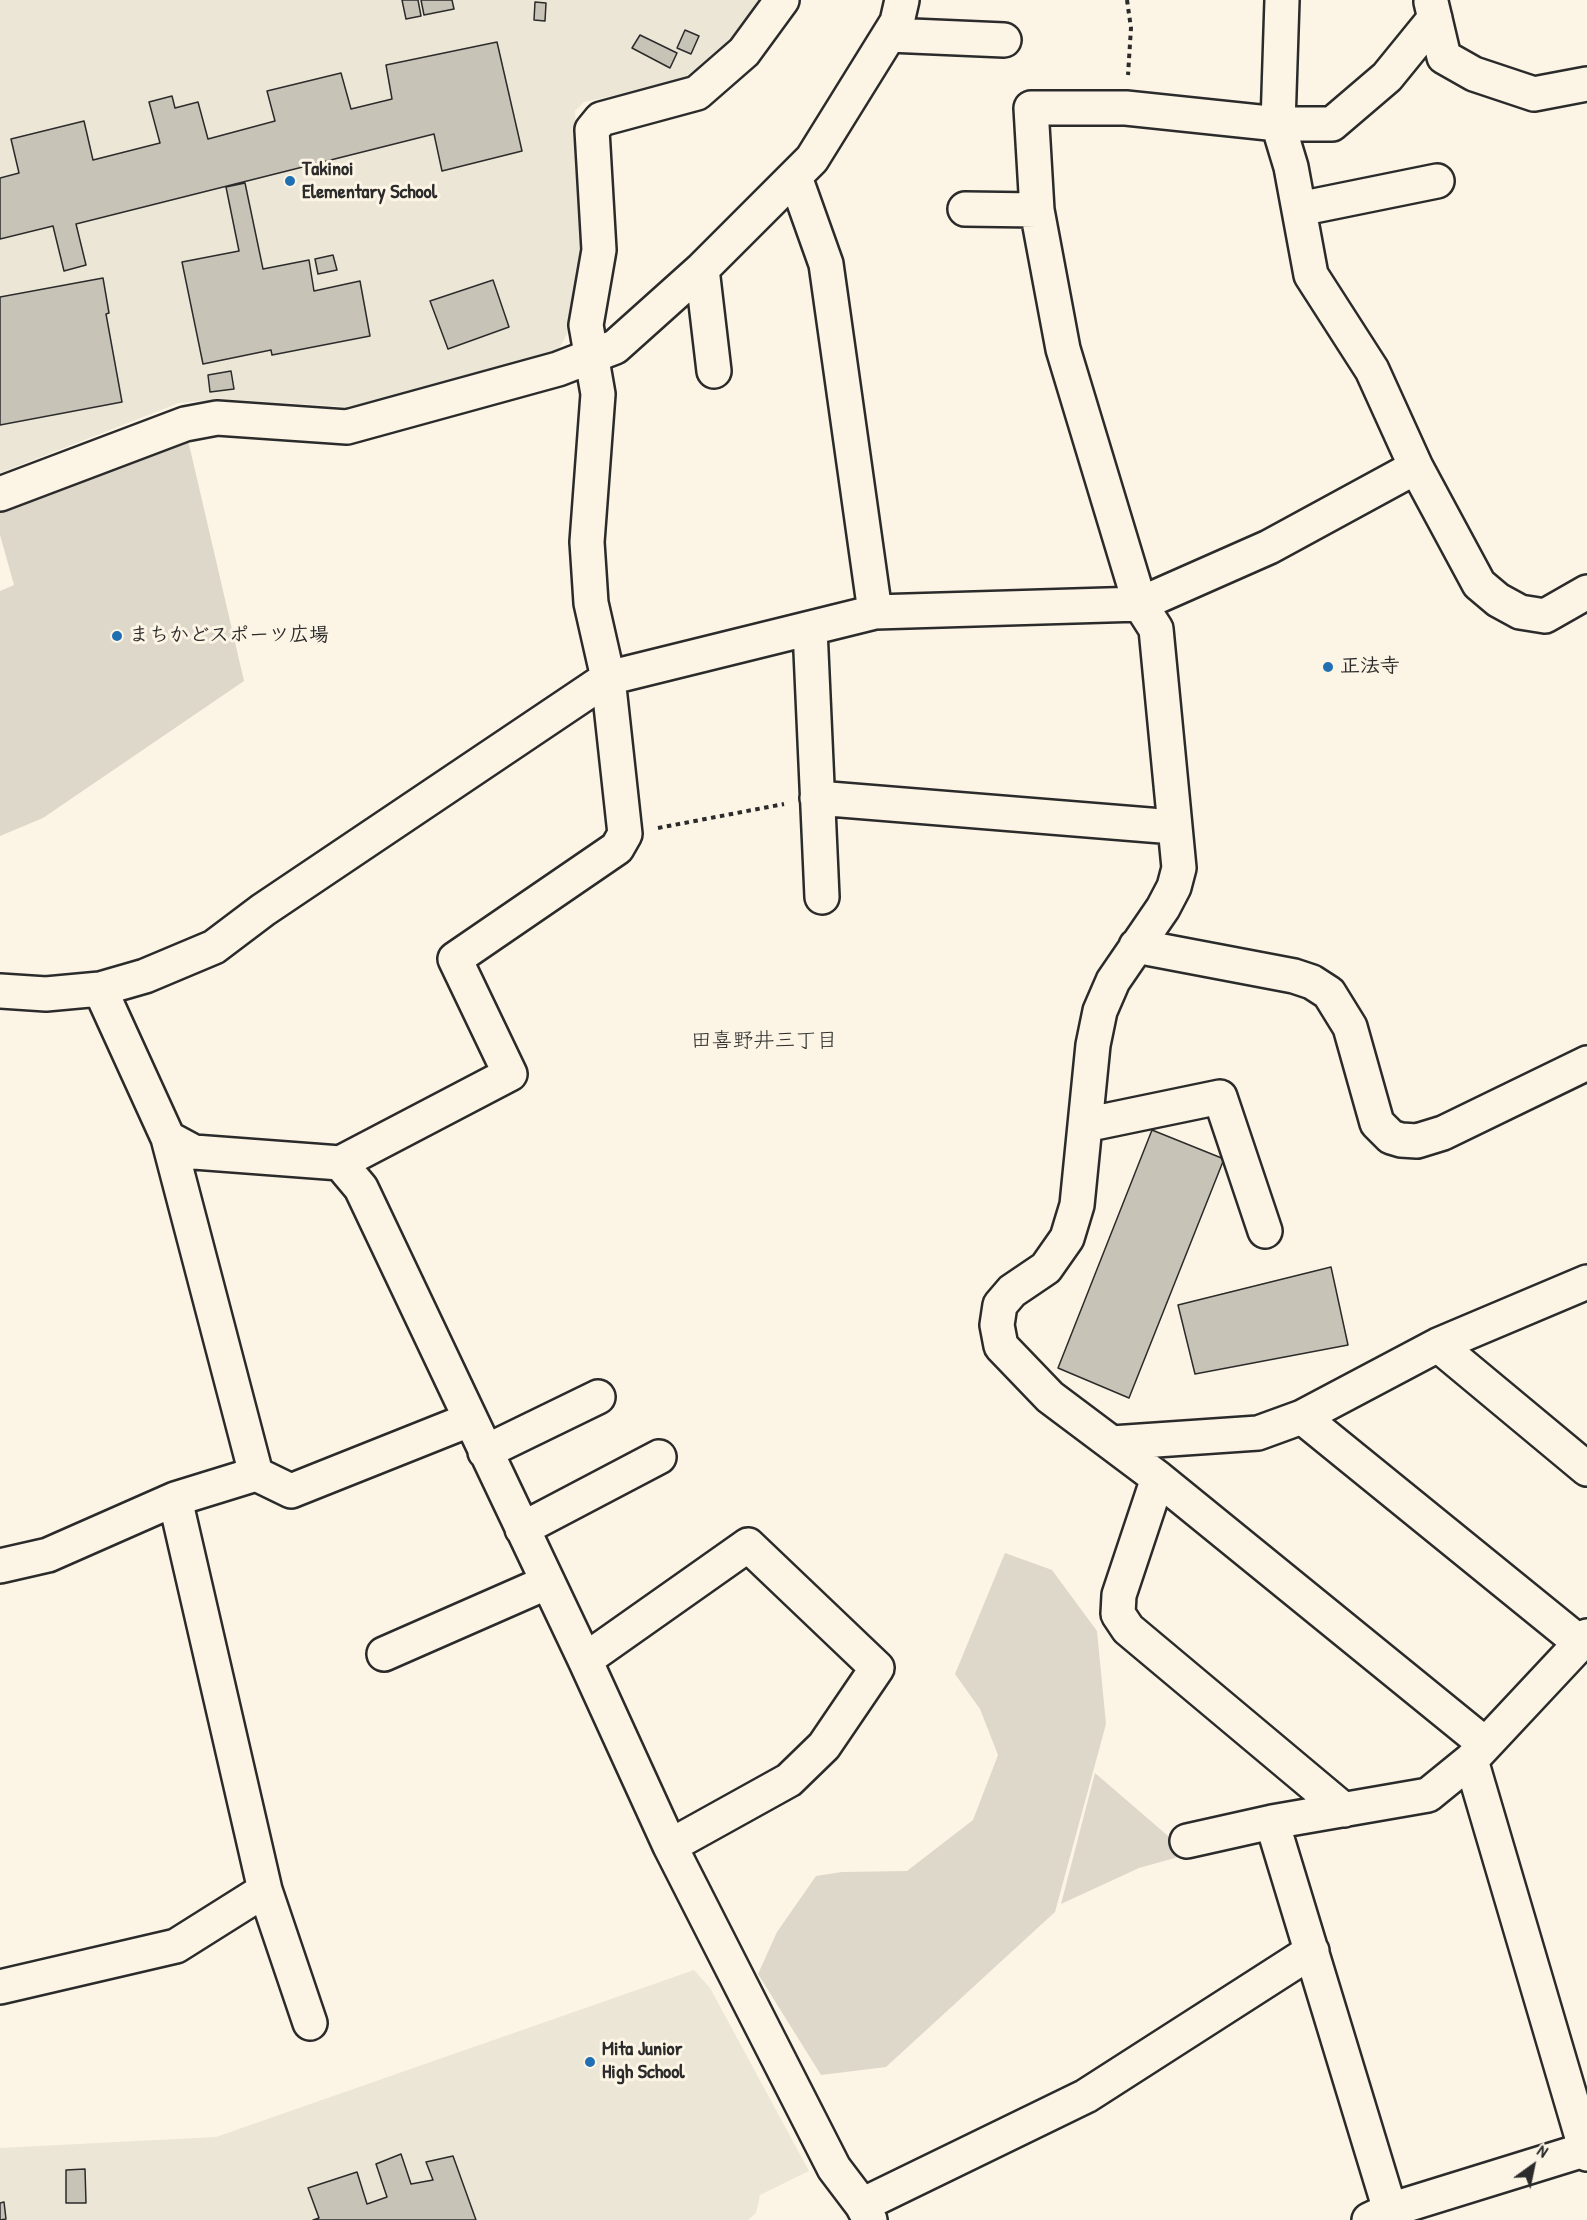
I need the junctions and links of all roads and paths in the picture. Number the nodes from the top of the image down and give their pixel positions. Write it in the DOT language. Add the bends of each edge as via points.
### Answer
graph roads {
  1 [pos="782,0"];
  2 [pos="902,0"];
  3 [pos="1127,0"];
  4 [pos="1282,0"];
  5 [pos="1433,9"];
  6 [pos="889,35"];
  7 [pos="1004,40"];
  8 [pos="1587,84"];
  9 [pos="1126,108"];
  10 [pos="1278,124"];
  11 [pos="795,177"];
  12 [pos="1437,181"];
  13 [pos="965,209"];
  14 [pos="1299,209"];
  15 [pos="1037,210"];
  16 [pos="702,269"];
  17 [pos="590,357"];
  18 [pos="714,371"];
  19 [pos="1416,467"];
  20 [pos="0,494"];
  21 [pos="1587,592"];
  22 [pos="1140,604"];
  23 [pos="875,612"];
  24 [pos="810,629"];
  25 [pos="608,678"];
  26 [pos="817,798"];
  27 [pos="1174,827"];
  28 [pos="625,834"];
  29 [pos="822,897"];
  30 [pos="1136,946"];
  31 [pos="100,989"];
  32 [pos="0,991"];
  33 [pos="1587,1063"];
  34 [pos="1085,1125"];
  35 [pos="168,1138"];
  36 [pos="340,1164"];
  37 [pos="1265,1231"];
  38 [pos="1586,1284"];
  39 [pos="1438,1345"];
  40 [pos="598,1397"];
  41 [pos="1302,1417"];
  42 [pos="469,1420"];
  43 [pos="1112,1443"];
  44 [pos="485,1452"];
  45 [pos="659,1457"];
  46 [pos="1587,1469"];
  47 [pos="256,1474"];
  48 [pos="1158,1478"];
  49 [pos="176,1499"];
  50 [pos="522,1529"];
  51 [pos="0,1566"];
  52 [pos="548,1582"];
  53 [pos="1583,1639"];
  54 [pos="384,1654"];
  55 [pos="585,1660"];
  56 [pos="1478,1752"];
  57 [pos="1344,1810"];
  58 [pos="1272,1822"];
  59 [pos="1187,1841"];
  60 [pos="670,1846"];
  61 [pos="265,1890"];
  62 [pos="1312,1951"];
  63 [pos="0,1987"];
  64 [pos="310,2024"];
  65 [pos="1586,2151"];
  66 [pos="866,2212"];
  67 [pos="1379,2215"];
  1 -- 17 [label="street" via="744,52 697,93 601,119 592,130 599,250 586,325"];
  2 -- 6 [label="street"];
  3 -- 9 [label="path" via="1131,28"];
  4 -- 10 [label="street"];
  5 -- 8 [label="street" via="1444,57 1474,74 1534,94"];
  5 -- 10 [label="street" via="1387,77 1332,124"];
  6 -- 7 [label="street"];
  6 -- 11 [label="street" via="812,159"];
  9 -- 10 [label="street"];
  9 -- 15 [label="street" via="1031,108"];
  10 -- 14 [label="street"];
  11 -- 16 [label="street"];
  11 -- 23 [label="street" via="825,264"];
  12 -- 14 [label="street"];
  13 -- 15 [label="street"];
  14 -- 19 [label="street" via="1311,275 1372,370"];
  15 -- 22 [label="street" via="1063,349"];
  16 -- 17 [label="street" via="615,347"];
  16 -- 18 [label="street"];
  17 -- 20 [label="street" via="347,427 217,418 185,424"];
  17 -- 25 [label="street" via="598,394 587,542 591,603"];
  19 -- 21 [label="street" via="1479,584 1498,600 1520,612 1545,615"];
  19 -- 22 [label="street" via="1269,546"];
  22 -- 23 [label="street"];
  22 -- 27 [label="street" via="1156,629"];
  23 -- 24 [label="street"];
  24 -- 25 [label="street"];
  24 -- 26 [label="street"];
  25 -- 28 [label="street"];
  25 -- 31 [label="street" via="214,947 145,976"];
  26 -- 27 [label="street"];
  26 -- 28 [label="path"];
  26 -- 29 [label="street"];
  27 -- 30 [label="street" via="1179,867 1174,887"];
  28 -- 36 [label="street" via="617,848 455,959 510,1074"];
  30 -- 33 [label="street" via="1294,976 1329,993 1350,1027 1377,1123 1401,1140 1418,1141 1443,1133"];
  30 -- 34 [label="street" via="1113,981 1100,1011"];
  31 -- 32 [label="street" via="46,994"];
  31 -- 35 [label="street"];
  34 -- 37 [label="street" via="1220,1097"];
  34 -- 43 [label="street" via="1077,1205 1067,1238 1046,1268 1012,1291 1000,1305 998,1325 1001,1346 1015,1362 1050,1397"];
  35 -- 36 [label="street" via="194,1152"];
  35 -- 47 [label="street"];
  36 -- 42 [label="street" via="361,1188"];
  38 -- 39 [label="street"];
  39 -- 41 [label="street"];
  39 -- 46 [label="street"];
  40 -- 44 [label="street"];
  41 -- 43 [label="street" via="1258,1433"];
  41 -- 53 [label="street"];
  42 -- 44 [label="street"];
  42 -- 47 [label="street" via="291,1491"];
  43 -- 48 [label="street"];
  44 -- 50 [label="street"];
  45 -- 50 [label="street"];
  47 -- 49 [label="street"];
  48 -- 56 [label="street"];
  48 -- 57 [label="street" via="1119,1595 1118,1614 1128,1629"];
  49 -- 51 [label="street" via="48,1555"];
  49 -- 61 [label="street"];
  50 -- 52 [label="street"];
  52 -- 54 [label="street"];
  52 -- 55 [label="street"];
  53 -- 56 [label="street"];
  55 -- 60 [label="street"];
  55 -- 60 [label="street" via="748,1545 877,1668 824,1746 789,1780"];
  56 -- 57 [label="street" via="1428,1795"];
  56 -- 65 [label="street"];
  57 -- 58 [label="street"];
  58 -- 59 [label="street"];
  58 -- 62 [label="street"];
  60 -- 66 [label="street" via="834,2168"];
  61 -- 63 [label="street" via="176,1946"];
  61 -- 64 [label="street"];
  62 -- 66 [label="street" via="1086,2096"];
  62 -- 67 [label="street"];
  65 -- 67 [label="street"];
}
